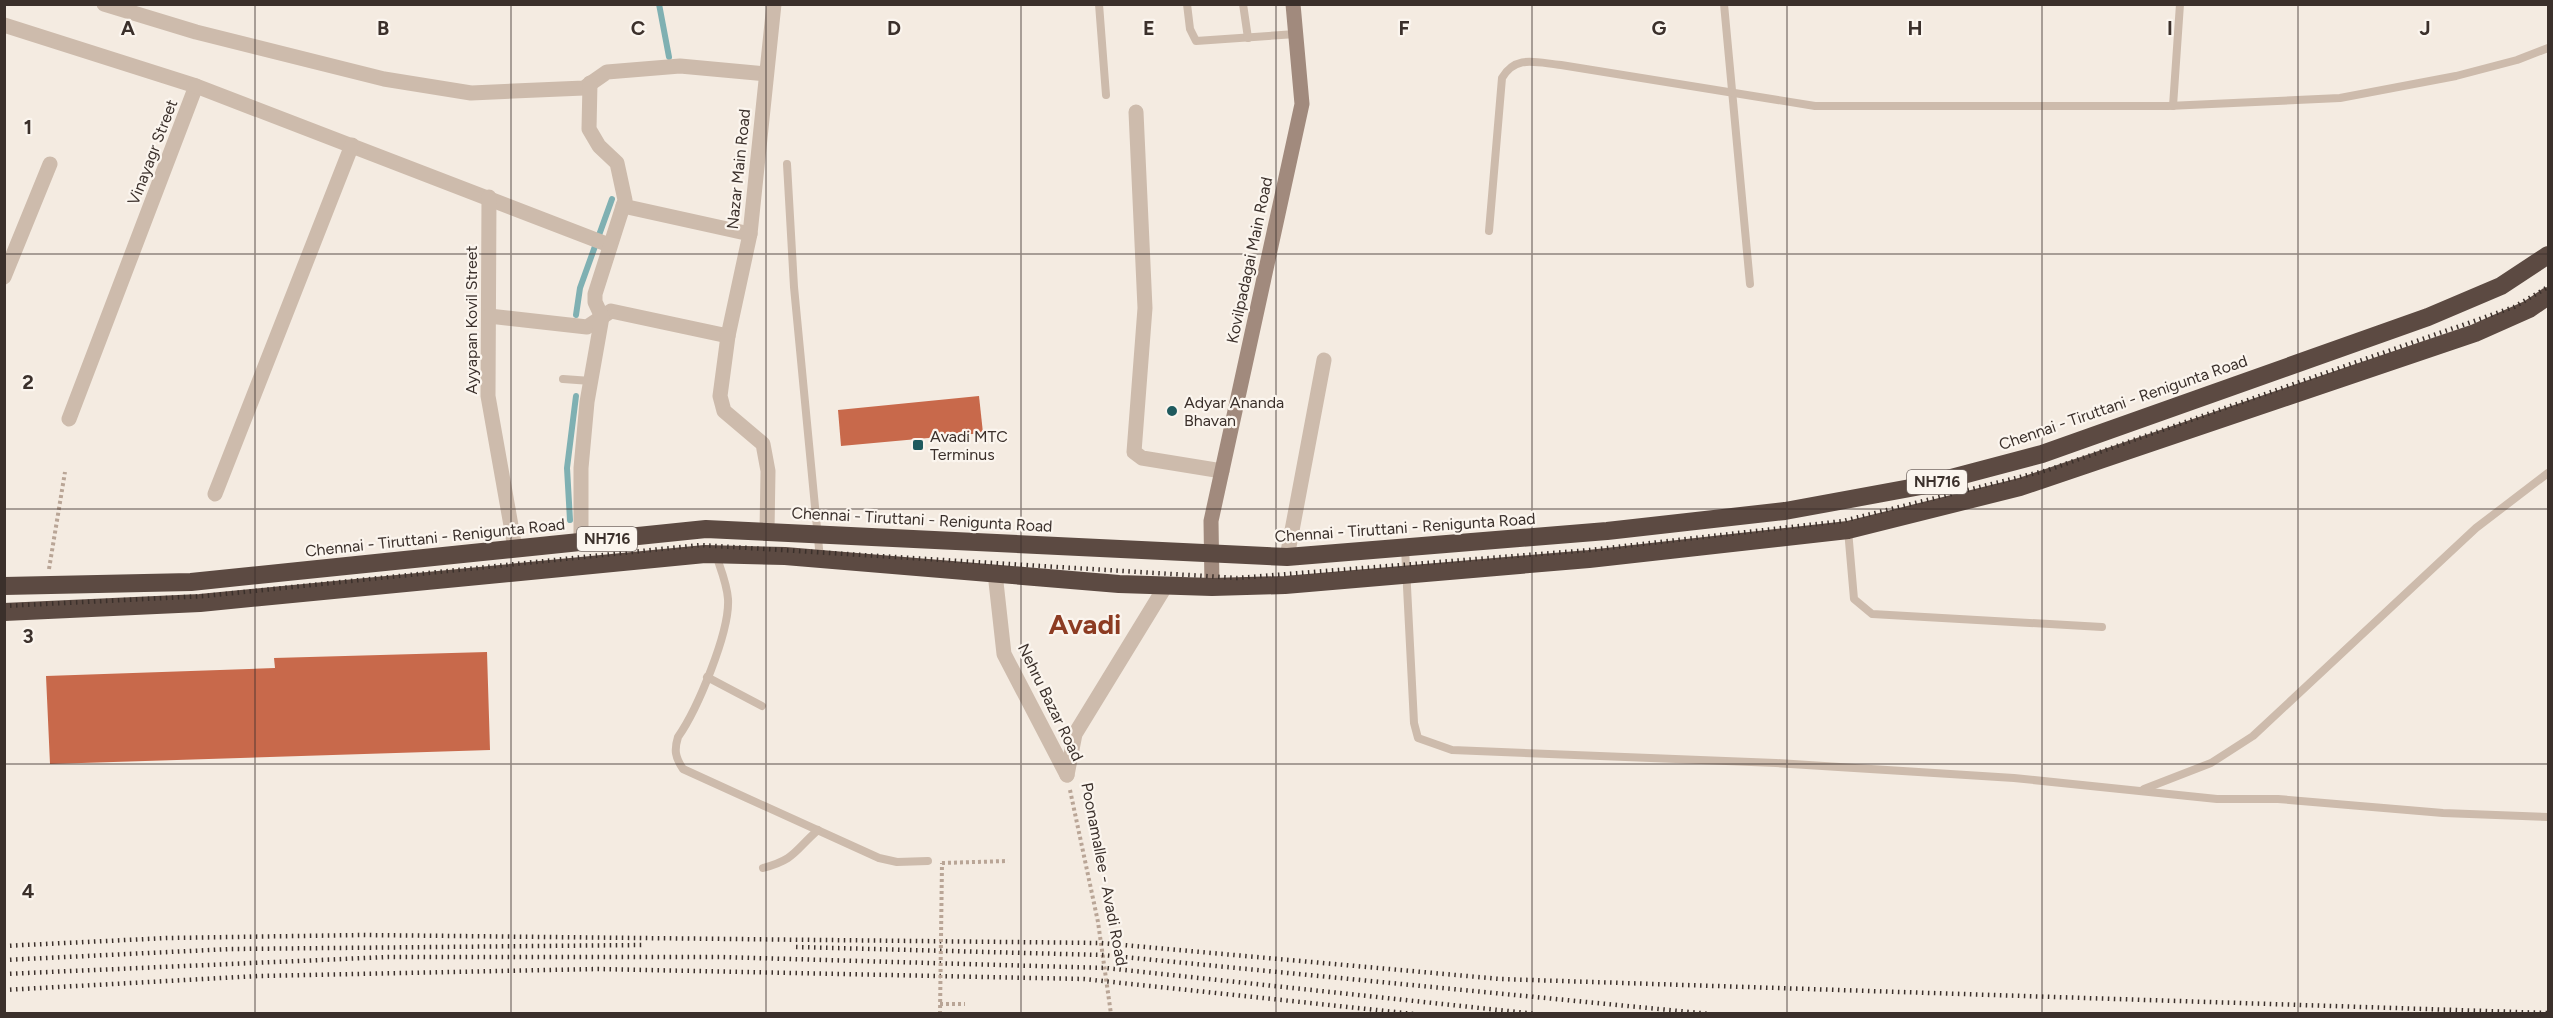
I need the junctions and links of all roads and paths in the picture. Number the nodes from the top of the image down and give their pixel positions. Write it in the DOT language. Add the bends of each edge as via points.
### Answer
graph roads {
  1 [pos="104,4"];
  2 [pos="774,4"];
  3 [pos="1099,4"];
  4 [pos="1187,4"];
  5 [pos="1243,4"];
  6 [pos="1293,4"];
  7 [pos="1724,4"];
  8 [pos="2180,4"];
  9 [pos="4,25"];
  10 [pos="1296,34"];
  11 [pos="1248,38"];
  12 [pos="2548,48"];
  13 [pos="766,74"];
  14 [pos="590,83"];
  15 [pos="196,86"];
  16 [pos="1732,93"];
  17 [pos="1106,95"];
  18 [pos="2173,106"];
  19 [pos="1136,112"];
  20 [pos="352,145"];
  21 [pos="50,164"];
  22 [pos="787,164"];
  23 [pos="489,197"];
  24 [pos="622,206"];
  25 [pos="1489,231"];
  26 [pos="750,234"];
  27 [pos="605,243"];
  28 [pos="2548,255"];
  29 [pos="4,277"];
  30 [pos="1750,284"];
  31 [pos="2548,296"];
  32 [pos="607,314"];
  33 [pos="489,316"];
  34 [pos="728,336"];
  35 [pos="1324,360"];
  36 [pos="563,379"];
  37 [pos="591,381"];
  38 [pos="69,419"];
  39 [pos="2131,422"];
  40 [pos="2142,447"];
  41 [pos="1222,471"];
  42 [pos="65,472"];
  43 [pos="2548,473"];
  44 [pos="215,494"];
  45 [pos="766,531"];
  46 [pos="1848,531"];
  47 [pos="819,533"];
  48 [pos="581,542"];
  49 [pos="515,548"];
  50 [pos="1405,548"];
  51 [pos="1210,554"];
  52 [pos="716,555"];
  53 [pos="1287,556"];
  54 [pos="820,559"];
  55 [pos="995,573"];
  56 [pos="1407,574"];
  57 [pos="50,585"];
  58 [pos="4,586"];
  59 [pos="1165,587"];
  60 [pos="1212,587"];
  61 [pos="54,610"];
  62 [pos="4,612"];
  63 [pos="2102,627"];
  64 [pos="706,677"];
  65 [pos="762,706"];
  66 [pos="1067,775"];
  67 [pos="2141,791"];
  68 [pos="2548,817"];
  69 [pos="818,830"];
  70 [pos="928,861"];
  71 [pos="1008,861"];
  72 [pos="763,868"];
  73 [pos="940,1004"];
  74 [pos="965,1004"];
  75 [pos="940,1014"];
  76 [pos="1112,1014"];
  1 -- 14 [label="street" via="218,38 384,79 438,88 471,93 584,87"];
  2 -- 13 [label="street, Nazar Main Road"];
  3 -- 17 [label="lane"];
  4 -- 11 [label="lane" via="1196,41"];
  5 -- 11 [label="lane"];
  6 -- 10 [label="main road, Kovilpadagai Main Road"];
  7 -- 16 [label="lane"];
  8 -- 18 [label="lane"];
  9 -- 15 [label="street, Vinayagr Street"];
  10 -- 11 [label="lane"];
  10 -- 41 [label="main road, Kovilpadagai Main Road" via="1302,104"];
  12 -- 18 [label="lane" via="2456,76 2349,96"];
  13 -- 14 [label="street" via="680,66 607,72"];
  13 -- 26 [label="street, Nazar Main Road"];
  14 -- 24 [label="street" via="589,129 599,146 617,163 625,200"];
  15 -- 20 [label="street"];
  15 -- 38 [label="street, Vinayagr Street"];
  16 -- 18 [label="lane" via="1815,106"];
  16 -- 25 [label="lane" via="1561,65 1521,62 1508,67 1502,78"];
  16 -- 30 [label="lane"];
  19 -- 41 [label="street" via="1145,308 1134,452 1142,458"];
  20 -- 23 [label="street"];
  20 -- 44 [label="street"];
  21 -- 29 [label="street"];
  22 -- 47 [label="lane" via="794,288"];
  23 -- 27 [label="street"];
  23 -- 33 [label="street, Ayyapan Kovil Street"];
  24 -- 26 [label="street"];
  24 -- 27 [label="street"];
  26 -- 34 [label="street, Nazar Main Road"];
  27 -- 32 [label="street" via="595,302"];
  28 -- 39 [label="highway, Chennai - Tiruttani - Renigunta Road / NH716" via="2501,286 2428,317"];
  31 -- 40 [label="highway, NH716" via="2529,309 2475,333"];
  32 -- 33 [label="street" via="587,327"];
  32 -- 34 [label="street"];
  32 -- 37 [label="street"];
  33 -- 49 [label="street, Ayyapan Kovil Street" via="488,396"];
  34 -- 45 [label="street, Nazar Main Road" via="720,396 724,411 763,444 768,471"];
  35 -- 53 [label="street"];
  36 -- 37 [label="lane"];
  37 -- 48 [label="street" via="581,468"];
  39 -- 40 [label="highway"];
  39 -- 50 [label="highway, Chennai - Tiruttani - Renigunta Road / NH716" via="2042,454 1921,486 1785,511"];
  40 -- 46 [label="highway, NH716" via="2020,487"];
  41 -- 51 [label="main road, Kovilpadagai Main Road" via="1211,521"];
  42 -- 57 [label="path"];
  43 -- 67 [label="lane" via="2476,528 2253,736 2211,764"];
  45 -- 47 [label="highway, Chennai - Tiruttani - Renigunta Road / NH716"];
  45 -- 48 [label="highway, Chennai - Tiruttani - Renigunta Road / NH716" via="706,529"];
  46 -- 56 [label="highway, NH716"];
  46 -- 63 [label="lane" via="1854,599 1872,614"];
  47 -- 51 [label="highway, Chennai - Tiruttani - Renigunta Road / NH716"];
  47 -- 54 [label="lane"];
  48 -- 49 [label="highway, Chennai - Tiruttani - Renigunta Road / NH716"];
  49 -- 57 [label="highway, Chennai - Tiruttani - Renigunta Road / NH716" via="191,582"];
  50 -- 53 [label="highway, Chennai - Tiruttani - Renigunta Road / NH716"];
  50 -- 56 [label="lane"];
  51 -- 53 [label="highway, Chennai - Tiruttani - Renigunta Road"];
  51 -- 60 [label="main road, Kovilpadagai Main Road"];
  52 -- 54 [label="highway"];
  52 -- 61 [label="highway" via="200,603"];
  52 -- 64 [label="lane" via="726,581 728,616"];
  54 -- 55 [label="highway"];
  55 -- 59 [label="highway"];
  55 -- 66 [label="street, Nehru Bazar Road" via="1004,654"];
  56 -- 60 [label="highway, NH716"];
  56 -- 67 [label="lane" via="1414,723 1418,738 1452,750 1776,763 2014,778"];
  57 -- 58 [label="highway, Chennai - Tiruttani - Renigunta Road / NH716"];
  57 -- 61 [label="highway"];
  59 -- 60 [label="highway"];
  59 -- 66 [label="street, Poonamallee - Avadi Road" via="1075,734"];
  61 -- 62 [label="highway"];
  64 -- 65 [label="lane"];
  64 -- 69 [label="lane" via="675,747 683,769"];
  66 -- 76 [label="path, Poonamallee - Avadi Road" via="1098,922"];
  67 -- 68 [label="lane" via="2217,799 2278,799"];
  69 -- 70 [label="lane" via="879,858"];
  69 -- 72 [label="lane" via="786,862"];
  71 -- 73 [label="path, bridge" via="942,863"];
  73 -- 74 [label="path"];
  73 -- 75 [label="path, bridge"];
}
